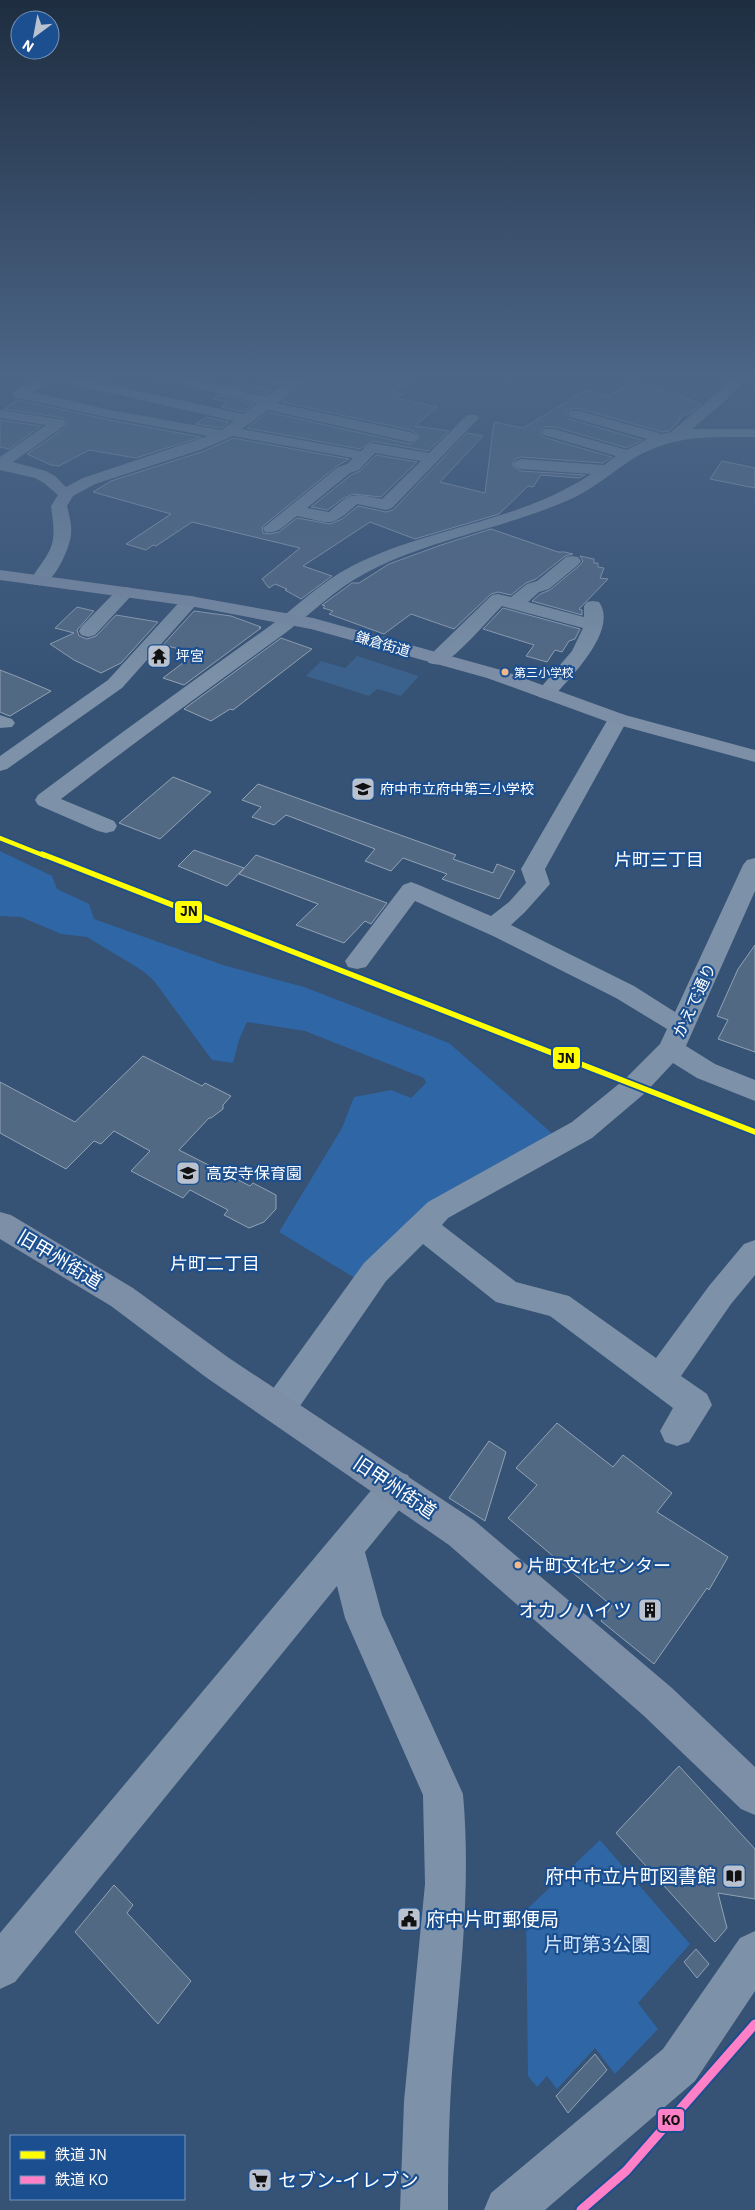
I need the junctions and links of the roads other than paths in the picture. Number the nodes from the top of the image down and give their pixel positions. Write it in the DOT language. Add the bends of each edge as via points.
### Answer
graph roads {
  1 [pos="48,479"];
  2 [pos="94,479"];
  3 [pos="333,479"];
  4 [pos="411,479"];
  5 [pos="592,479"];
  6 [pos="67,493"];
  7 [pos="294,510"];
  8 [pos="271,528"];
  9 [pos="572,561"];
  10 [pos="0,574"];
  11 [pos="39,580"];
  12 [pos="125,592"];
  13 [pos="190,602"];
  14 [pos="515,603"];
  15 [pos="593,605"];
  16 [pos="290,619"];
  17 [pos="593,625"];
  18 [pos="88,631"];
  19 [pos="436,659"];
  20 [pos="546,694"];
  21 [pos="618,720"];
  22 [pos="755,756"];
  23 [pos="0,765"];
  24 [pos="106,826"];
  25 [pos="755,865"];
  26 [pos="494,926"];
  27 [pos="358,961"];
  28 [pos="677,1038"];
  29 [pos="755,1091"];
  30 [pos="0,1224"];
  31 [pos="422,1226"];
  32 [pos="755,1253"];
  33 [pos="660,1378"];
  34 [pos="279,1408"];
  35 [pos="678,1431"];
  36 [pos="396,1487"];
  37 [pos="346,1549"];
  38 [pos="755,1795"];
  39 [pos="755,1953"];
  40 [pos="0,1967"];
  41 [pos="424,2210"];
  42 [pos="508,2210"];
  1 -- 6 [label="street" via="56,489"];
  2 -- 6 [label="street"];
  3 -- 7 [label="street"];
  4 -- 7 [label="street" via="386,505 354,499 332,518"];
  5 -- 16 [label="street" via="569,494 370,564"];
  6 -- 11 [label="street" via="60,506 61,544"];
  7 -- 8 [label="street"];
  9 -- 14 [label="street"];
  10 -- 11 [label="main road, 鎌倉街道"];
  11 -- 12 [label="main road, 鎌倉街道"];
  12 -- 13 [label="main road, 鎌倉街道"];
  12 -- 18 [label="street"];
  13 -- 16 [label="main road, 鎌倉街道"];
  13 -- 23 [label="street" via="115,684"];
  14 -- 17 [label="street"];
  14 -- 19 [label="street" via="498,599"];
  15 -- 17 [label="street"];
  16 -- 19 [label="main road, 鎌倉街道"];
  16 -- 24 [label="street" via="46,800"];
  17 -- 20 [label="street" via="576,659"];
  19 -- 20 [label="main road, 鎌倉街道" via="523,684"];
  20 -- 21 [label="main road, 鎌倉街道"];
  21 -- 22 [label="main road, 鎌倉街道"];
  21 -- 26 [label="street" via="533,869 538,884"];
  25 -- 28 [label="street, かえで通り"];
  26 -- 27 [label="street" via="411,890"];
  26 -- 28 [label="street" via="625,992 665,1018"];
  28 -- 29 [label="street, かえで通り" via="706,1071"];
  28 -- 31 [label="street" via="638,1083 582,1130 452,1201"];
  30 -- 34 [label="main road, 旧甲州街道" via="122,1297 218,1368"];
  31 -- 33 [label="street" via="507,1293 558,1305"];
  31 -- 34 [label="street" via="376,1272"];
  32 -- 33 [label="street"];
  33 -- 35 [label="street" via="695,1405"];
  34 -- 36 [label="main road, 旧甲州街道"];
  36 -- 37 [label="street"];
  36 -- 38 [label="main road, 旧甲州街道" via="482,1548 658,1702"];
  37 -- 40 [label="street"];
  37 -- 41 [label="street" via="364,1618 443,1794 446,1817 445,1922 432,2037"];
  39 -- 42 [label="street" via="680,2065"];
}
